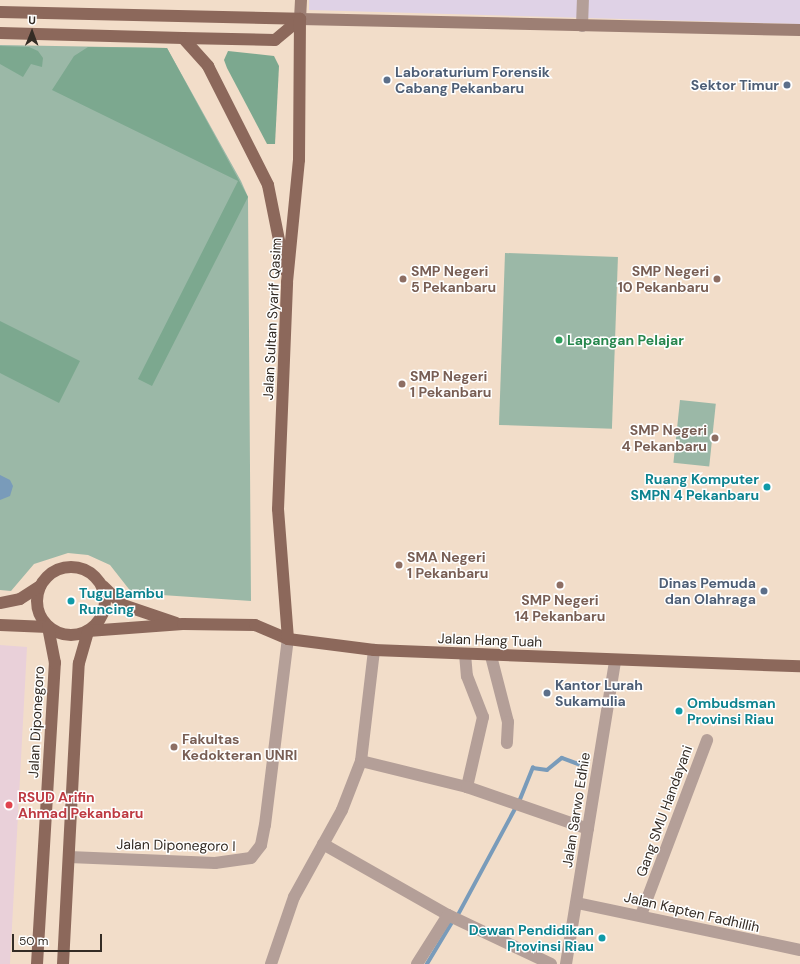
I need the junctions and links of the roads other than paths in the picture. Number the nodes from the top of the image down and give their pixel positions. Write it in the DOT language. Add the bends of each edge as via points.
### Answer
graph roads {
  1 [pos="300,0"];
  2 [pos="583,0"];
  3 [pos="0,12"];
  4 [pos="300,19"];
  5 [pos="582,26"];
  6 [pos="800,30"];
  7 [pos="0,33"];
  8 [pos="183,38"];
  9 [pos="287,282"];
  10 [pos="100,582"];
  11 [pos="40,586"];
  12 [pos="0,603"];
  13 [pos="183,624"];
  14 [pos="0,625"];
  15 [pos="48,627"];
  16 [pos="88,631"];
  17 [pos="288,640"];
  18 [pos="374,650"];
  19 [pos="465,654"];
  20 [pos="491,656"];
  21 [pos="615,661"];
  22 [pos="800,666"];
  23 [pos="706,740"];
  24 [pos="507,743"];
  25 [pos="361,761"];
  26 [pos="466,787"];
  27 [pos="588,829"];
  28 [pos="324,844"];
  29 [pos="69,857"];
  30 [pos="577,903"];
  31 [pos="448,915"];
  32 [pos="641,915"];
  33 [pos="800,950"];
  34 [pos="37,964"];
  35 [pos="63,964"];
  36 [pos="271,964"];
  37 [pos="417,964"];
  38 [pos="551,964"];
  39 [pos="566,964"];
  1 -- 4 [label="main road, Jalan Sultan Syarif Qasim"];
  2 -- 5 [label="street"];
  3 -- 4 [label="main road"];
  4 -- 5 [label="main road"];
  4 -- 8 [label="main road" via="275,40"];
  4 -- 9 [label="main road, Jalan Sultan Syarif Qasim" via="298,160"];
  5 -- 6 [label="main road"];
  7 -- 8 [label="main road"];
  8 -- 9 [label="main road" via="208,66 268,185"];
  9 -- 17 [label="main road, Jalan Sultan Syarif Qasim" via="278,508"];
  10 -- 11 [label="main road" via="82,569 68,567 53,572"];
  10 -- 13 [label="main road, Jalan Hang Tuah" via="123,604"];
  10 -- 16 [label="main road" via="105,596 104,611"];
  11 -- 12 [label="main road" via="26,596"];
  11 -- 15 [label="main road" via="38,611"];
  13 -- 16 [label="main road, Jalan Hang Tuah"];
  13 -- 17 [label="main road, Jalan Hang Tuah" via="255,625"];
  14 -- 15 [label="main road"];
  15 -- 16 [label="main road" via="69,635"];
  15 -- 34 [label="main road, Jalan Diponegoro" via="55,663"];
  16 -- 29 [label="main road" via="80,663"];
  17 -- 18 [label="main road, Jalan Hang Tuah"];
  17 -- 29 [label="street, Jalan Diponegoro I" via="265,825 261,846 251,858 215,863"];
  18 -- 19 [label="main road, Jalan Hang Tuah"];
  18 -- 25 [label="street"];
  19 -- 20 [label="main road, Jalan Hang Tuah"];
  19 -- 26 [label="street" via="467,676 483,717"];
  20 -- 21 [label="main road, Jalan Hang Tuah"];
  20 -- 24 [label="street" via="508,722"];
  21 -- 22 [label="main road, Jalan Hang Tuah"];
  21 -- 27 [label="street, Jalan Sarwo Edhie"];
  23 -- 32 [label="street, Gang SMU Handayani"];
  25 -- 26 [label="street"];
  25 -- 28 [label="street" via="342,810"];
  26 -- 27 [label="street"];
  27 -- 30 [label="street, Jalan Sarwo Edhie"];
  28 -- 31 [label="street"];
  28 -- 36 [label="street" via="294,897"];
  29 -- 35 [label="main road"];
  30 -- 32 [label="street, Jalan Kapten Fadhillih"];
  30 -- 39 [label="street, Jalan Sarwo Edhie"];
  31 -- 37 [label="street"];
  31 -- 38 [label="street"];
  32 -- 33 [label="street, Jalan Kapten Fadhillih"];
}
